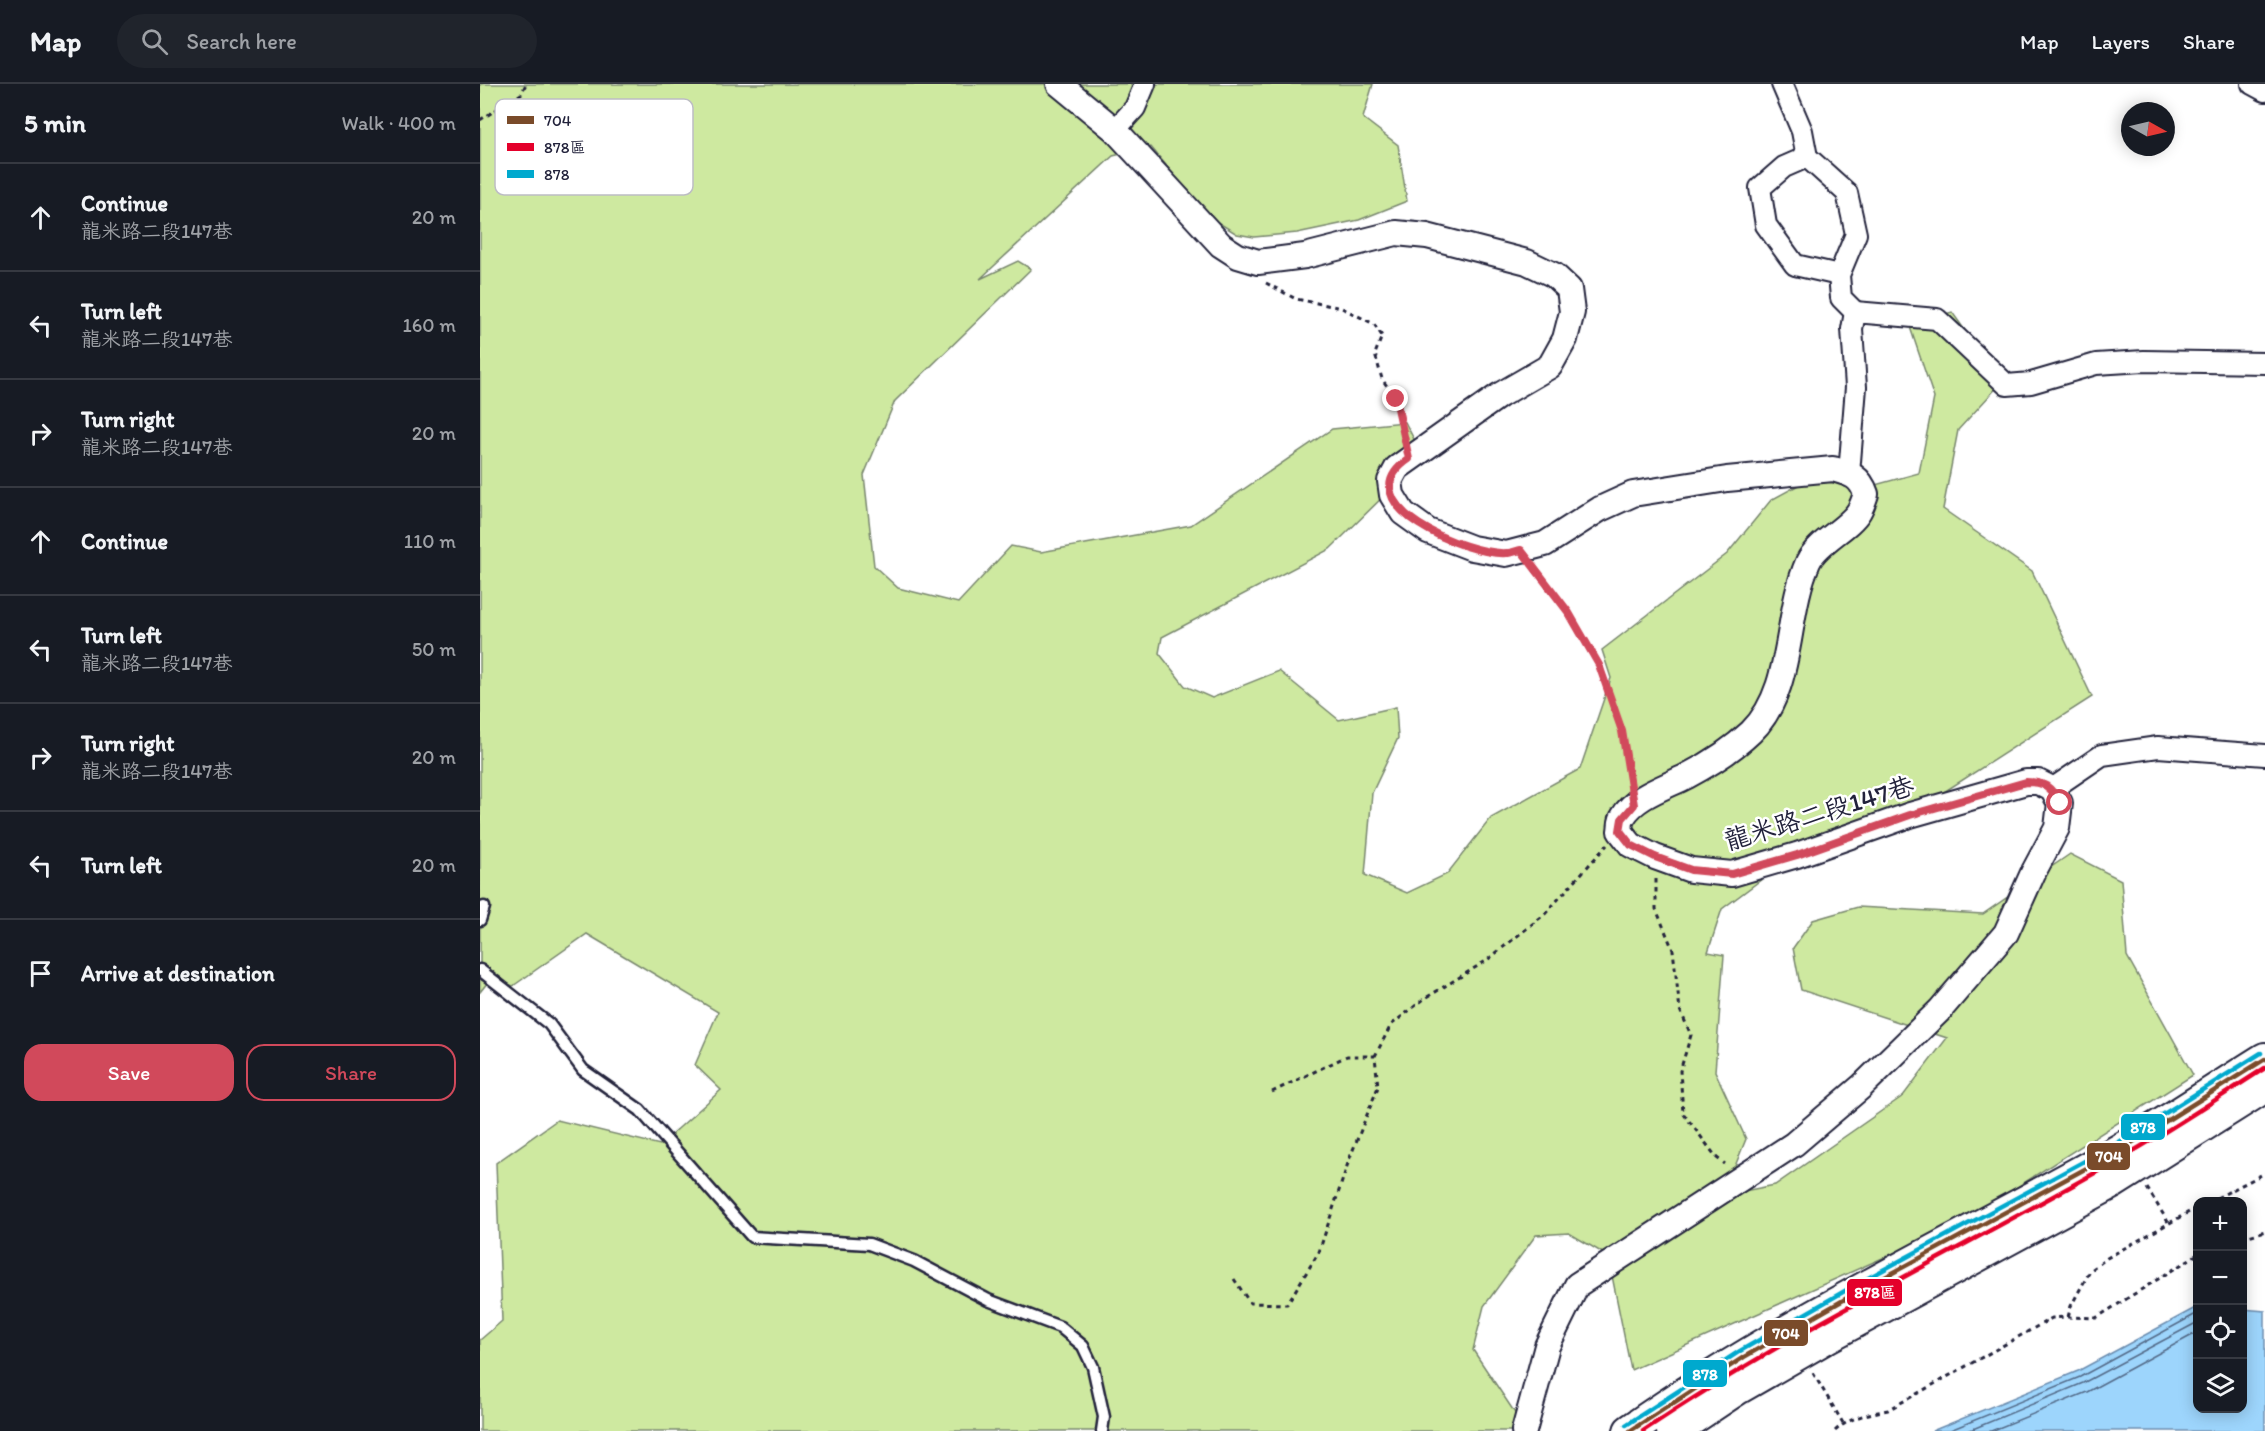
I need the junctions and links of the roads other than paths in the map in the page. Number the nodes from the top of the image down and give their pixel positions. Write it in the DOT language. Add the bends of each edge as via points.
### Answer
graph roads {
  1 [pos="1059,84"];
  2 [pos="1144,84"];
  3 [pos="1782,84"];
  4 [pos="1115,130"];
  5 [pos="1807,157"];
  6 [pos="1839,274"];
  7 [pos="1855,312"];
  8 [pos="2265,363"];
  9 [pos="1849,474"];
  10 [pos="2265,755"];
  11 [pos="2052,789"];
  12 [pos="484,907"];
  13 [pos="480,920"];
  14 [pos="480,970"];
  15 [pos="2265,1059"];
  16 [pos="2265,1086"];
  17 [pos="1102,1431"];
  18 [pos="1524,1431"];
  19 [pos="1630,1431"];
  20 [pos="1673,1431"];
  1 -- 4 [label="street"];
  2 -- 4 [label="street" via="1135,108"];
  3 -- 5 [label="street" via="1802,131"];
  4 -- 9 [label="street" via="1221,245 1238,256 1258,262 1305,256 1396,233 1426,236 1527,262 1554,275 1569,289 1572,312 1565,339 1550,366 1500,395 1397,468 1390,481 1392,495 1402,513 1428,531 1472,548 1506,554 1545,544 1600,508 1633,494 1806,471 1833,469"];
  5 -- 6 [label="street" via="1847,193 1856,234"];
  5 -- 6 [label="street" via="1784,167 1760,188 1766,225 1795,264"];
  6 -- 7 [label="street" via="1841,298"];
  7 -- 8 [label="street" via="1937,319 2007,385 2031,383 2096,364"];
  7 -- 9 [label="street" via="1852,329 1856,387"];
  9 -- 11 [label="street, 龍米路二段147巷" via="1862,482 1866,494 1858,513 1809,560 1797,594 1771,707 1752,731 1726,753 1634,805 1622,819 1620,831 1631,845 1655,857 1691,870 1732,874 1910,815 2026,782 2038,782"];
  10 -- 11 [label="street" via="2158,747 2102,755"];
  11 -- 18 [label="street" via="2060,803 2057,828 2006,933 1940,1010 1861,1087 1794,1144 1576,1285 1547,1346"];
  12 -- 13 [label="lane"];
  14 -- 17 [label="lane" via="549,1024 583,1070 640,1110 752,1237 869,1244 914,1261 988,1300 1060,1327 1083,1346 1094,1367 1104,1418"];
  15 -- 19 [label="main road" via="2102,1161 1785,1332"];
  16 -- 20 [label="main road" via="2111,1183 1800,1352"];
}
